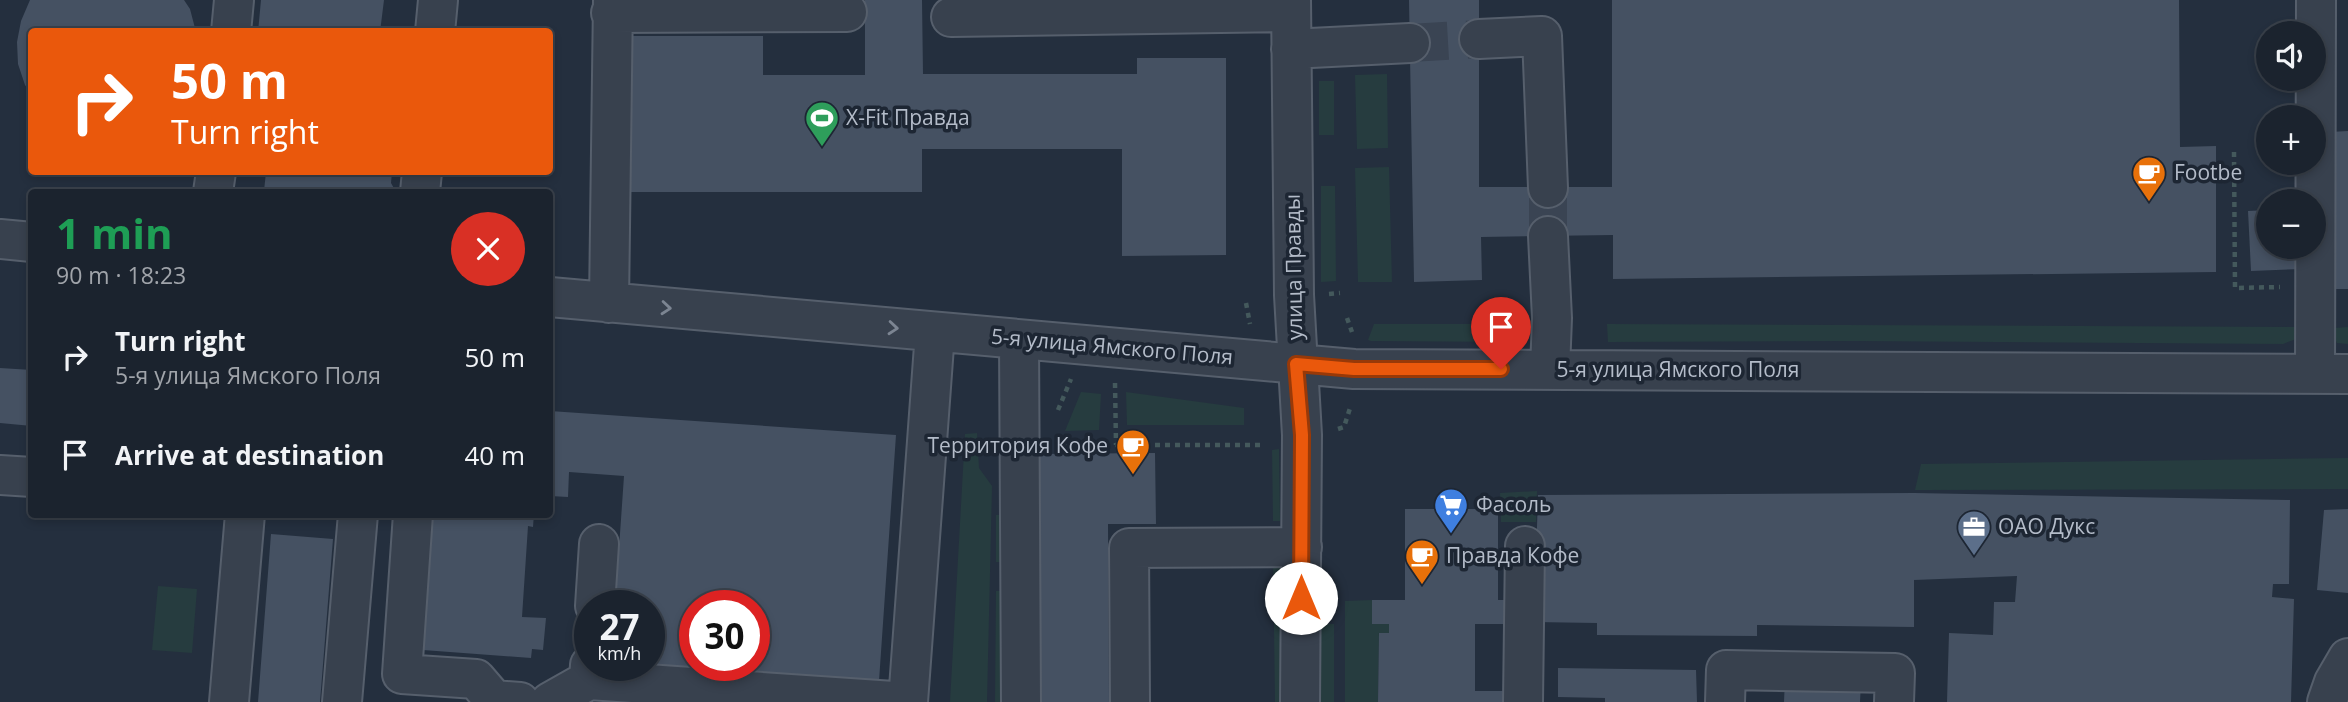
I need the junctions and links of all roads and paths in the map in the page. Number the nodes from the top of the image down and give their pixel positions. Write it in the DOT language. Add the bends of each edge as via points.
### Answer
graph roads {
  1 [pos="234,0"];
  2 [pos="438,0"];
  3 [pos="2316,0"];
  4 [pos="612,6"];
  5 [pos="994,8"];
  6 [pos="847,12"];
  7 [pos="951,17"];
  8 [pos="1291,20"];
  9 [pos="231,28"];
  10 [pos="435,28"];
  11 [pos="1479,38"];
  12 [pos="1410,43"];
  13 [pos="2234,152"];
  14 [pos="1548,187"];
  15 [pos="1548,236"];
  16 [pos="0,239"];
  17 [pos="28,242"];
  18 [pos="2282,287"];
  19 [pos="553,297"];
  20 [pos="609,303"];
  21 [pos="1246,303"];
  22 [pos="1347,318"];
  23 [pos="935,332"];
  24 [pos="1251,332"];
  25 [pos="1355,339"];
  26 [pos="1019,340"];
  27 [pos="1296,364"];
  28 [pos="1550,369"];
  29 [pos="2332,374"];
  30 [pos="1115,382"];
  31 [pos="1353,401"];
  32 [pos="1344,427"];
  33 [pos="1116,445"];
  34 [pos="1261,445"];
  35 [pos="1018,446"];
  36 [pos="0,475"];
  37 [pos="28,477"];
  38 [pos="245,518"];
  39 [pos="358,518"];
  40 [pos="413,518"];
  41 [pos="599,544"];
  42 [pos="1525,546"];
  43 [pos="1301,547"];
  44 [pos="596,590"];
  45 [pos="2348,658"];
  46 [pos="665,679"];
  47 [pos="578,681"];
  48 [pos="229,702"];
  49 [pos="342,702"];
  50 [pos="520,702"];
  51 [pos="550,702"];
  52 [pos="1021,702"];
  53 [pos="1130,702"];
  54 [pos="1300,702"];
  55 [pos="1523,702"];
  56 [pos="1725,702"];
  57 [pos="1894,702"];
  58 [pos="2327,702"];
  1 -- 9 [label="street"];
  2 -- 10 [label="street"];
  3 -- 29 [label="street"];
  4 -- 6 [label="street"];
  4 -- 20 [label="street"];
  5 -- 7 [label="street"];
  5 -- 8 [label="street"];
  8 -- 12 [label="street"];
  8 -- 27 [label="street, улица Правды"];
  11 -- 14 [label="street" via="1542,36"];
  13 -- 18 [label="path" via="2235,288"];
  15 -- 28 [label="street"];
  16 -- 17 [label="street"];
  19 -- 20 [label="street, 5-я улица Ямского Поля"];
  20 -- 23 [label="street, 5-я улица Ямского Поля, one-way"];
  21 -- 24 [label="path"];
  22 -- 25 [label="path"];
  23 -- 26 [label="street, 5-я улица Ямского Поля"];
  23 -- 46 [label="street" via="908,702"];
  26 -- 27 [label="street, 5-я улица Ямского Поля"];
  26 -- 35 [label="street"];
  27 -- 28 [label="street, 5-я улица Ямского Поля" via="1354,369"];
  27 -- 43 [label="street, улица Правды" via="1302,435"];
  28 -- 29 [label="street, 5-я улица Ямского Поля"];
  30 -- 33 [label="path"];
  31 -- 32 [label="path"];
  33 -- 34 [label="path"];
  33 -- 35 [label="path"];
  35 -- 52 [label="street"];
  36 -- 37 [label="street"];
  38 -- 48 [label="street"];
  39 -- 49 [label="street"];
  40 -- 50 [label="street" via="402,674 476,679 494,700"];
  41 -- 44 [label="street"];
  42 -- 55 [label="street"];
  43 -- 53 [label="street" via="1129,548"];
  43 -- 54 [label="street, улица Правды"];
  45 -- 58 [label="street"];
  47 -- 51 [label="street"];
  56 -- 57 [label="street" via="1726,670 1895,673"];
}
